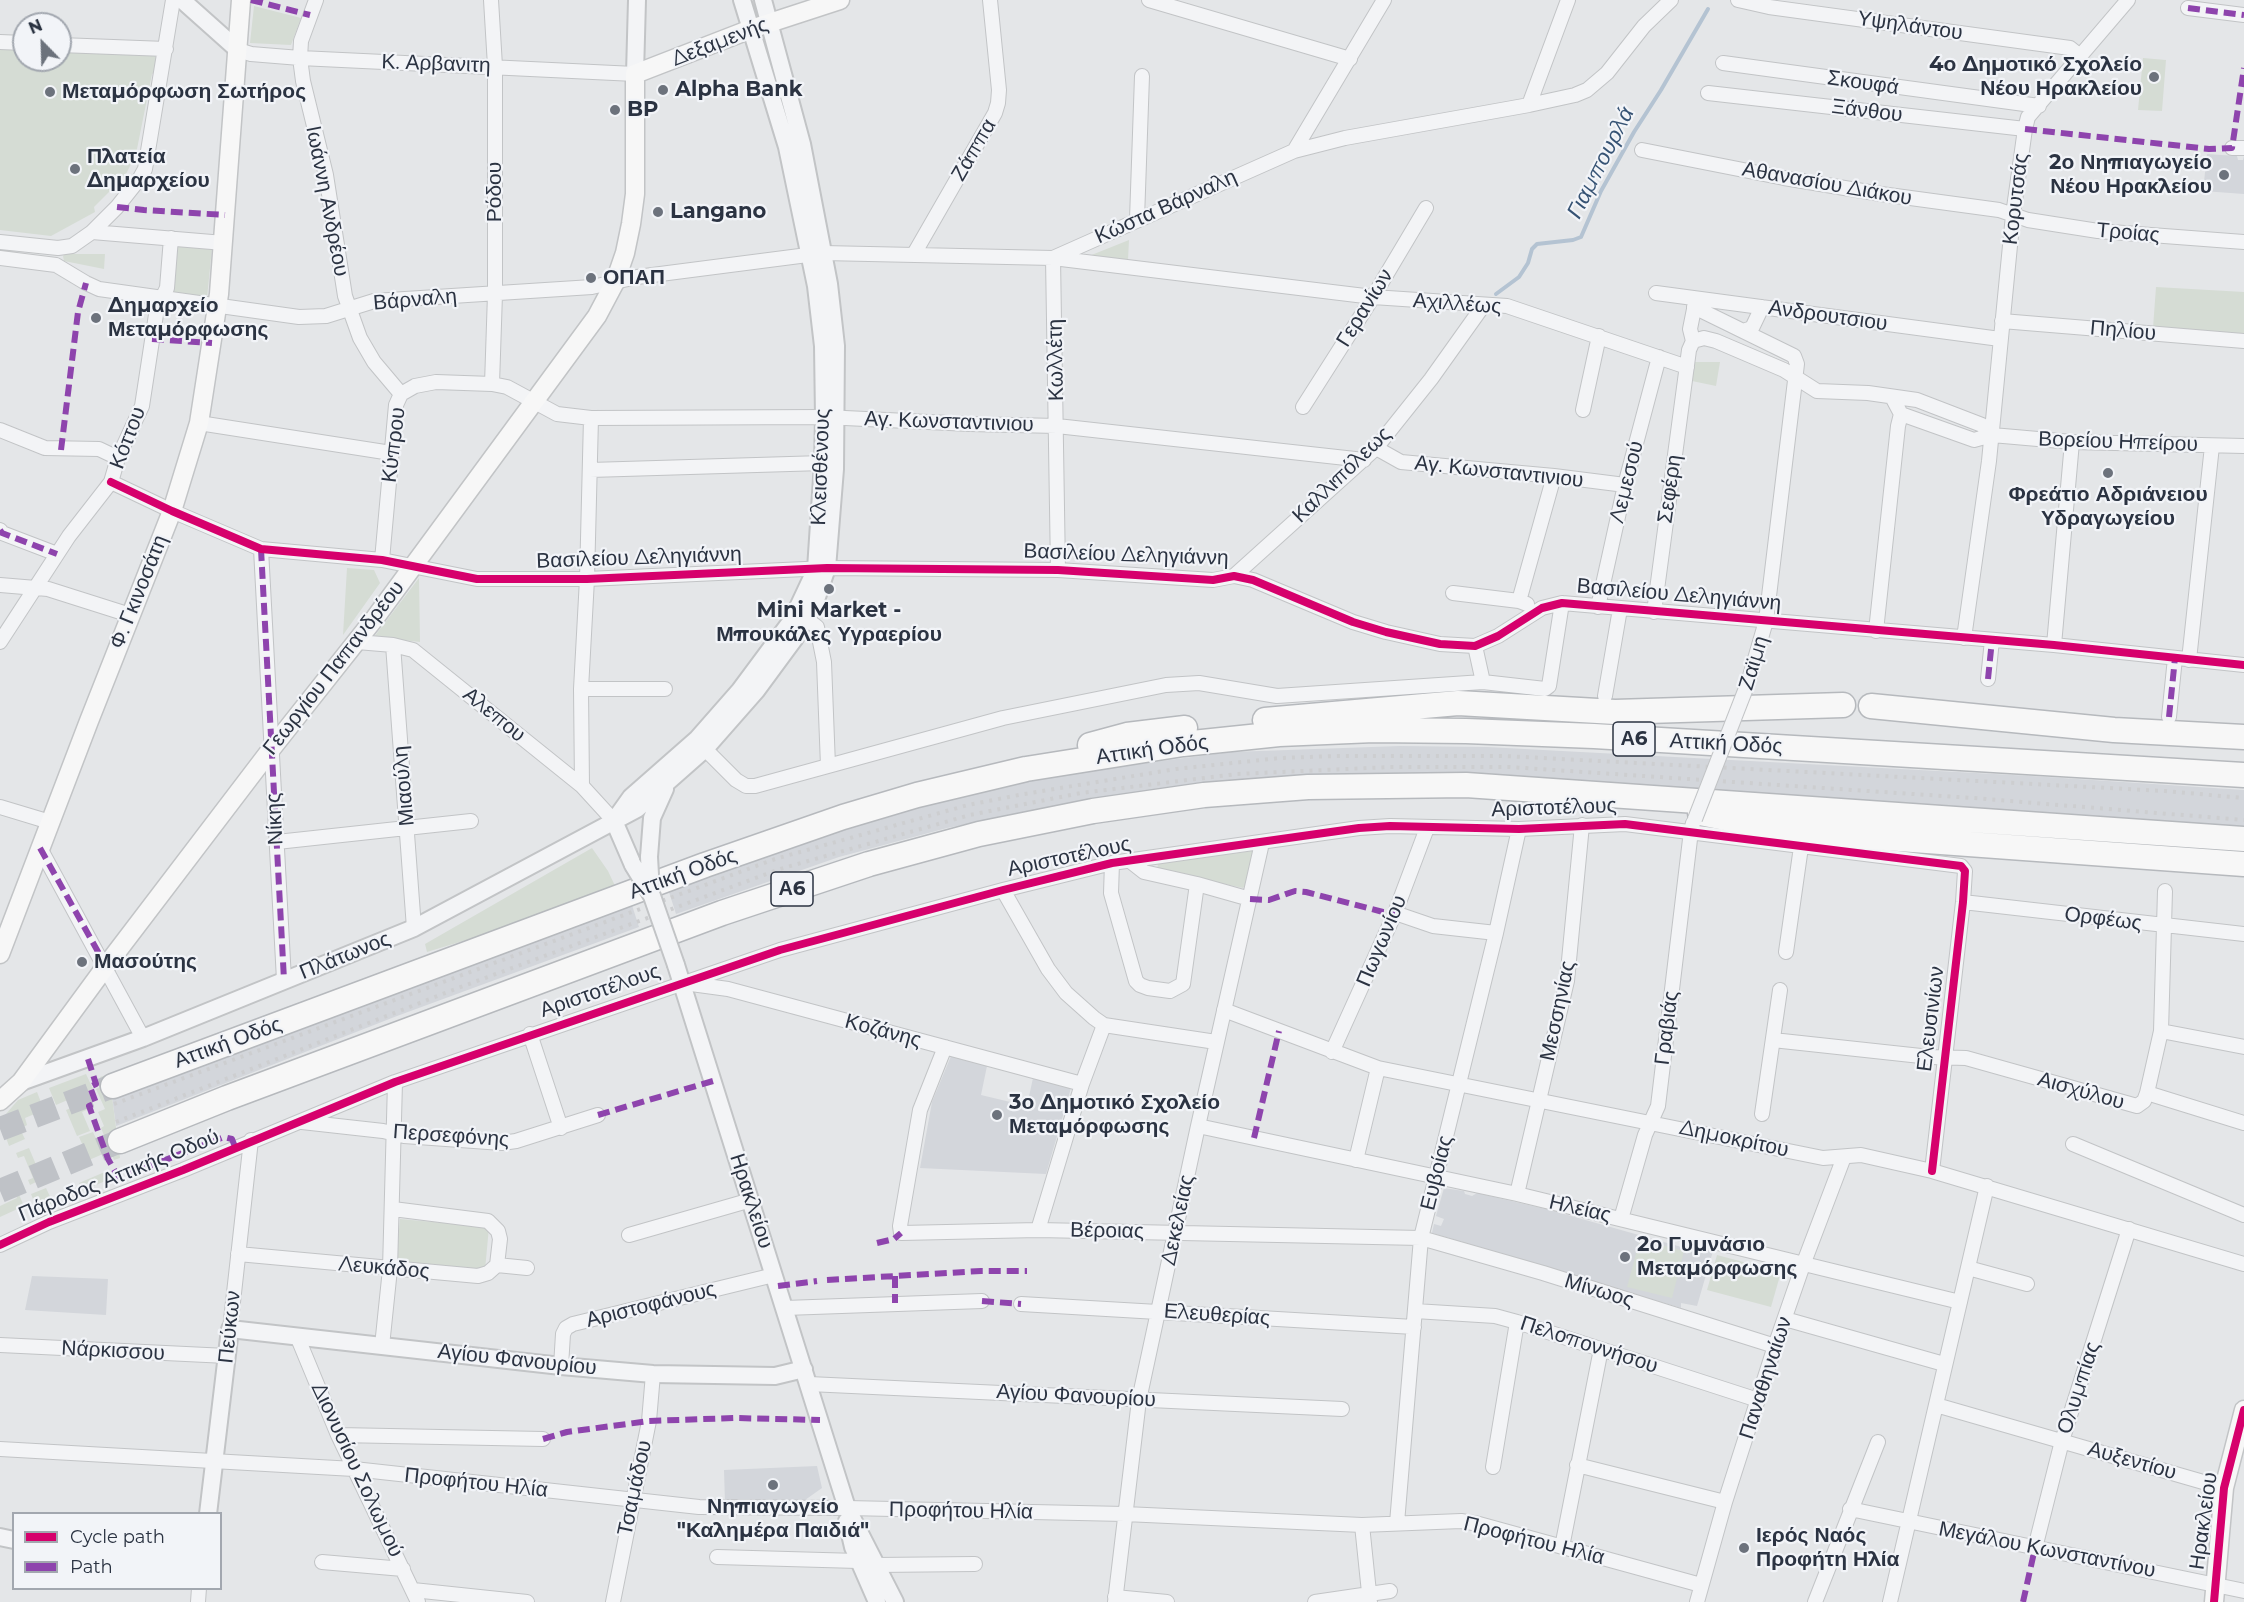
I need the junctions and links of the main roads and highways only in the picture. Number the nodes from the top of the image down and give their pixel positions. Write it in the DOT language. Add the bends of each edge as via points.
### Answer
graph roads {
  1 [pos="241,0"];
  2 [pos="840,0"];
  3 [pos="635,74"];
  4 [pos="1843,705"];
  5 [pos="1872,706"];
  6 [pos="2244,737"];
  7 [pos="1026,769"];
  8 [pos="2244,775"];
  9 [pos="1466,785"];
  10 [pos="2244,839"];
  11 [pos="2244,864"];
  12 [pos="0,954"];
  13 [pos="21,1082"];
  14 [pos="113,1086"];
  15 [pos="0,1089"];
  16 [pos="0,1101"];
  17 [pos="120,1142"];
  18 [pos="2244,1410"];
  19 [pos="2240,1445"];
  20 [pos="2214,1593"];
  1 -- 12 [label="main road, Φ. Γκινοσάτη" via="218,306 199,423 172,511"];
  2 -- 3 [label="main road, Δεξαμενής"];
  3 -- 13 [label="main road, Γεωργίου Παπανδρέου" via="635,194 625,253 597,316 357,642 105,966"];
  4 -- 7 [label="highway" via="1615,712 1467,703 1423,705 1127,735"];
  5 -- 6 [label="highway" via="2114,730"];
  7 -- 8 [label="highway, Αττική Οδός / Α6" via="1183,744 1374,730 1594,736"];
  7 -- 14 [label="highway, Αττική Οδός / Α6" via="833,820"];
  9 -- 10 [label="highway, Α6"];
  9 -- 11 [label="highway" via="1597,803 1664,807 1817,833"];
  9 -- 17 [label="highway, Α6" via="1308,787 1204,795 1093,811 980,834 869,864 722,913 227,1098"];
  13 -- 15 [label="main road, Πλάτωνος"];
  13 -- 16 [label="main road, Γεωργίου Παπανδρέου"];
  18 -- 19 [label="main road, Ηρακλείου"];
  19 -- 20 [label="main road, Ηρακλείου" via="2224,1488"];
}
